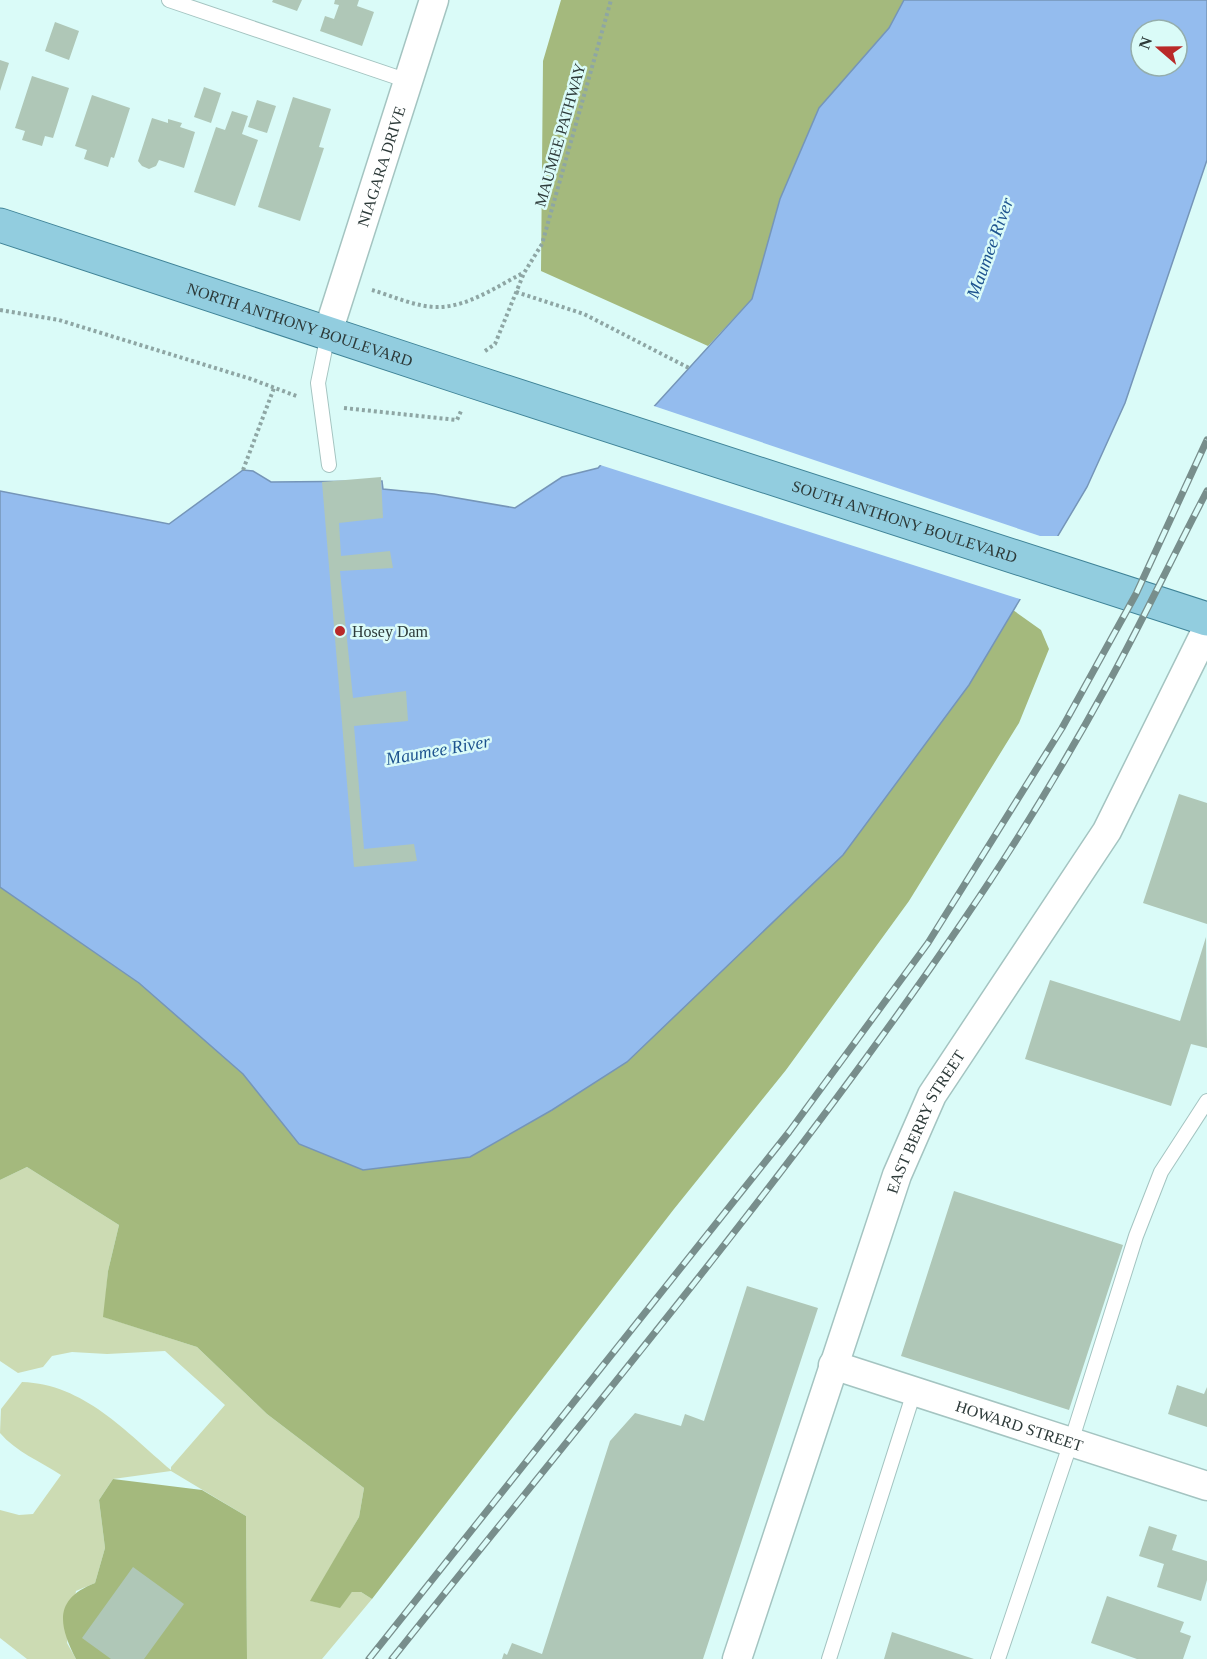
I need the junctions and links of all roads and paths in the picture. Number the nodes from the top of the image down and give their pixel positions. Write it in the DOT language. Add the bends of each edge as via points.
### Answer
graph roads {
  1 [pos="169,0"];
  2 [pos="434,0"];
  3 [pos="611,0"];
  4 [pos="408,81"];
  5 [pos="0,225"];
  6 [pos="524,273"];
  7 [pos="363,286"];
  8 [pos="516,292"];
  9 [pos="0,310"];
  10 [pos="328,332"];
  11 [pos="480,354"];
  12 [pos="688,368"];
  13 [pos="274,388"];
  14 [pos="305,400"];
  15 [pos="463,407"];
  16 [pos="335,408"];
  17 [pos="602,423"];
  18 [pos="329,465"];
  19 [pos="243,470"];
  20 [pos="1207,619"];
  21 [pos="1207,629"];
  22 [pos="1207,1101"];
  23 [pos="832,1365"];
  24 [pos="914,1392"];
  25 [pos="1071,1442"];
  26 [pos="1207,1486"];
  27 [pos="737,1659"];
  28 [pos="829,1659"];
  29 [pos="998,1659"];
  1 -- 4 [label="lane"];
  2 -- 4 [label="street, NIAGARA DRIVE"];
  3 -- 6 [label="path, MAUMEE PATHWAY" via="542,244"];
  4 -- 10 [label="street, NIAGARA DRIVE"];
  5 -- 10 [label="main road, NORTH ANTHONY BOULEVARD"];
  6 -- 7 [label="path" via="480,296 441,307 425,306"];
  6 -- 8 [label="path, MAUMEE PATHWAY"];
  8 -- 11 [label="path, MAUMEE PATHWAY" via="495,344"];
  8 -- 12 [label="path" via="584,314"];
  9 -- 13 [label="path" via="59,320"];
  10 -- 17 [label="main road, NORTH ANTHONY BOULEVARD"];
  10 -- 18 [label="lane" via="318,383"];
  13 -- 14 [label="path"];
  13 -- 19 [label="path"];
  15 -- 16 [label="path" via="458,420"];
  17 -- 20 [label="main road, SOUTH ANTHONY BOULEVARD"];
  21 -- 23 [label="street, EAST BERRY STREET" via="1107,831 932,1095 897,1175"];
  22 -- 25 [label="lane" via="1161,1172 1136,1236"];
  23 -- 24 [label="street, HOWARD STREET"];
  23 -- 27 [label="street, EAST BERRY STREET"];
  24 -- 25 [label="street, HOWARD STREET"];
  24 -- 28 [label="lane"];
  25 -- 26 [label="street, HOWARD STREET"];
  25 -- 29 [label="lane"];
}
